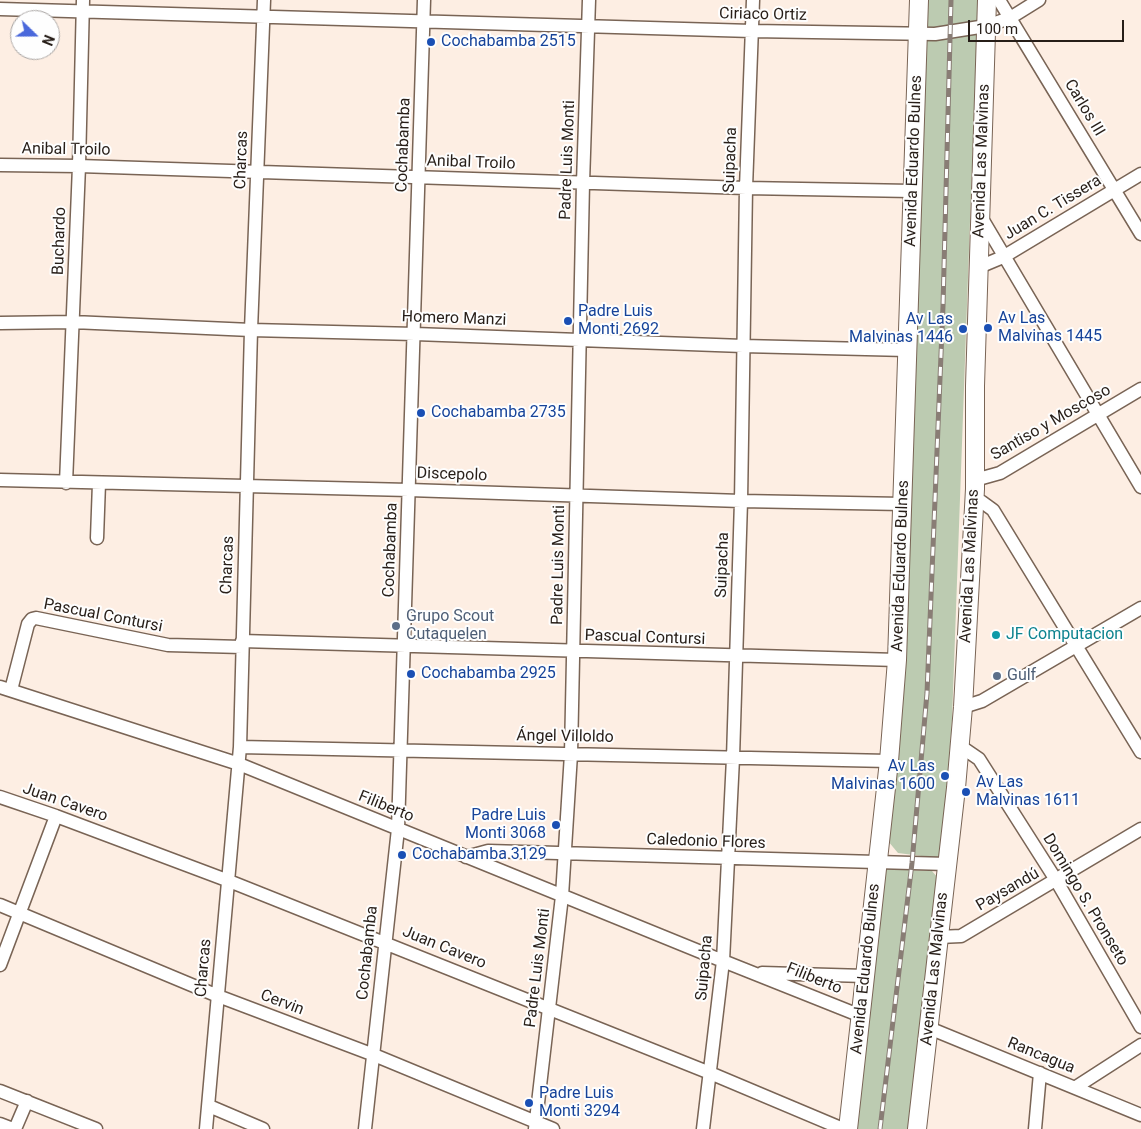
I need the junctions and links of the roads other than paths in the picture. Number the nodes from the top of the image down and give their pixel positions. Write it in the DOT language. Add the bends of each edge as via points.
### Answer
graph roads {
  1 [pos="264,0"];
  2 [pos="424,0"];
  3 [pos="589,0"];
  4 [pos="753,0"];
  5 [pos="919,0"];
  6 [pos="987,0"];
  7 [pos="999,0"];
  8 [pos="1039,0"];
  9 [pos="83,6"];
  10 [pos="0,8"];
  11 [pos="264,16"];
  12 [pos="1010,18"];
  13 [pos="424,21"];
  14 [pos="588,26"];
  15 [pos="986,26"];
  16 [pos="752,31"];
  17 [pos="919,34"];
  18 [pos="0,165"];
  19 [pos="79,166"];
  20 [pos="258,172"];
  21 [pos="1141,174"];
  22 [pos="419,178"];
  23 [pos="583,183"];
  24 [pos="746,188"];
  25 [pos="1115,190"];
  26 [pos="912,191"];
  27 [pos="981,217"];
  28 [pos="1141,234"];
  29 [pos="1003,257"];
  30 [pos="979,267"];
  31 [pos="73,322"];
  32 [pos="0,323"];
  33 [pos="251,330"];
  34 [pos="415,334"];
  35 [pos="580,341"];
  36 [pos="743,346"];
  37 [pos="907,350"];
  38 [pos="1141,389"];
  39 [pos="1097,415"];
  40 [pos="0,480"];
  41 [pos="975,480"];
  42 [pos="66,483"];
  43 [pos="99,483"];
  44 [pos="247,486"];
  45 [pos="1141,487"];
  46 [pos="409,490"];
  47 [pos="578,495"];
  48 [pos="741,501"];
  49 [pos="974,501"];
  50 [pos="903,504"];
  51 [pos="97,538"];
  52 [pos="1141,608"];
  53 [pos="242,644"];
  54 [pos="1077,645"];
  55 [pos="404,647"];
  56 [pos="574,652"];
  57 [pos="736,656"];
  58 [pos="897,660"];
  59 [pos="6,689"];
  60 [pos="963,707"];
  61 [pos="960,746"];
  62 [pos="240,747"];
  63 [pos="401,750"];
  64 [pos="1141,752"];
  65 [pos="571,754"];
  66 [pos="733,758"];
  67 [pos="889,761"];
  68 [pos="239,764"];
  69 [pos="0,797"];
  70 [pos="56,816"];
  71 [pos="398,829"];
  72 [pos="1141,829"];
  73 [pos="565,854"];
  74 [pos="466,857"];
  75 [pos="728,859"];
  76 [pos="878,862"];
  77 [pos="947,864"];
  78 [pos="1056,880"];
  79 [pos="229,881"];
  80 [pos="562,896"];
  81 [pos="0,905"];
  82 [pos="18,913"];
  83 [pos="939,937"];
  84 [pos="386,943"];
  85 [pos="723,961"];
  86 [pos="0,965"];
  87 [pos="754,973"];
  88 [pos="865,976"];
  89 [pos="218,996"];
  90 [pos="549,1008"];
  91 [pos="861,1016"];
  92 [pos="1141,1026"];
  93 [pos="929,1028"];
  94 [pos="1141,1046"];
  95 [pos="374,1056"];
  96 [pos="710,1073"];
  97 [pos="1040,1073"];
  98 [pos="1076,1088"];
  99 [pos="0,1091"];
  100 [pos="27,1101"];
  101 [pos="209,1106"];
  102 [pos="1141,1115"];
  103 [pos="0,1124"];
  104 [pos="535,1126"];
  105 [pos="14,1129"];
  106 [pos="96,1129"];
  107 [pos="206,1129"];
  108 [pos="263,1129"];
  109 [pos="365,1129"];
  110 [pos="553,1129"];
  111 [pos="703,1129"];
  112 [pos="843,1129"];
  113 [pos="848,1129"];
  114 [pos="917,1129"];
  115 [pos="1035,1129"];
  1 -- 11 [label="street, Charcas"];
  2 -- 13 [label="street, Cochabamba"];
  3 -- 14 [label="street, Padre Luis Monti"];
  4 -- 16 [label="street, Suipacha"];
  5 -- 17 [label="main road, Avenida Eduardo Bulnes"];
  6 -- 15 [label="main road, Avenida Las Malvinas"];
  7 -- 12 [label="street, Carlos III"];
  8 -- 12 [label="street, Ciriaco Ortiz"];
  9 -- 10 [label="street, Ciriaco Ortiz"];
  9 -- 11 [label="street, Ciriaco Ortiz"];
  9 -- 19 [label="street, Buchardo"];
  11 -- 13 [label="street, Ciriaco Ortiz"];
  11 -- 20 [label="street, Charcas"];
  12 -- 15 [label="street, Ciriaco Ortiz"];
  12 -- 25 [label="street, Carlos III"];
  13 -- 14 [label="street, Ciriaco Ortiz"];
  13 -- 22 [label="street, Cochabamba"];
  14 -- 16 [label="street, Ciriaco Ortiz"];
  14 -- 23 [label="street, Padre Luis Monti"];
  15 -- 17 [label="street, Ciriaco Ortiz"];
  15 -- 27 [label="main road, Avenida Las Malvinas"];
  16 -- 17 [label="street, Ciriaco Ortiz"];
  16 -- 24 [label="street, Suipacha"];
  17 -- 26 [label="main road, Avenida Eduardo Bulnes"];
  18 -- 19 [label="street, Anibal Troilo"];
  19 -- 20 [label="street, Anibal Troilo"];
  19 -- 31 [label="street, Buchardo"];
  20 -- 22 [label="street, Anibal Troilo"];
  20 -- 33 [label="street, Charcas"];
  21 -- 25 [label="street, Juan C. Tissera"];
  22 -- 23 [label="street, Anibal Troilo"];
  22 -- 34 [label="street, Cochabamba"];
  23 -- 24 [label="street, Anibal Troilo"];
  23 -- 35 [label="street, Padre Luis Monti"];
  24 -- 26 [label="street, Anibal Troilo"];
  24 -- 36 [label="street, Suipacha"];
  25 -- 28 [label="street, Carlos III"];
  25 -- 29 [label="street, Juan C. Tissera"];
  26 -- 37 [label="main road, Avenida Eduardo Bulnes"];
  27 -- 29 [label="street"];
  27 -- 30 [label="main road, Avenida Las Malvinas"];
  29 -- 30 [label="street, Juan C. Tissera"];
  29 -- 39 [label="street"];
  30 -- 41 [label="main road, Avenida Las Malvinas"];
  31 -- 32 [label="street, Homero Manzi"];
  31 -- 33 [label="street, Homero Manzi"];
  31 -- 42 [label="street, Buchardo"];
  33 -- 34 [label="street, Homero Manzi"];
  33 -- 44 [label="street, Charcas"];
  34 -- 35 [label="street, Homero Manzi"];
  34 -- 46 [label="street, Cochabamba"];
  35 -- 36 [label="street, Homero Manzi"];
  35 -- 47 [label="street, Padre Luis Monti"];
  36 -- 37 [label="street, Homero Manzi"];
  36 -- 48 [label="street, Suipacha"];
  37 -- 50 [label="main road, Avenida Eduardo Bulnes"];
  38 -- 39 [label="street, Santiso y Moscoso"];
  39 -- 41 [label="street, Santiso y Moscoso" via="1000,473"];
  39 -- 45 [label="street"];
  40 -- 42 [label="street, Discepolo"];
  41 -- 49 [label="main road, Avenida Las Malvinas"];
  42 -- 43 [label="street, Discepolo"];
  43 -- 44 [label="street, Discepolo"];
  43 -- 51 [label="street"];
  44 -- 46 [label="street, Discepolo"];
  44 -- 53 [label="street, Charcas"];
  46 -- 47 [label="street, Discepolo"];
  46 -- 55 [label="street, Cochabamba"];
  47 -- 48 [label="street, Discepolo"];
  47 -- 56 [label="street, Padre Luis Monti"];
  48 -- 50 [label="street, Discepolo"];
  48 -- 57 [label="street, Suipacha"];
  49 -- 54 [label="street" via="994,510"];
  49 -- 60 [label="main road, Avenida Las Malvinas"];
  50 -- 58 [label="main road, Avenida Eduardo Bulnes"];
  52 -- 54 [label="street"];
  53 -- 55 [label="street, Pascual Contursi"];
  53 -- 59 [label="street, Pascual Contursi" via="168,645 36,618 28,624"];
  53 -- 62 [label="street, Charcas"];
  54 -- 60 [label="street" via="982,701"];
  54 -- 64 [label="street"];
  55 -- 56 [label="street, Pascual Contursi"];
  55 -- 63 [label="street, Cochabamba"];
  56 -- 57 [label="street, Pascual Contursi"];
  56 -- 65 [label="street, Padre Luis Monti"];
  57 -- 58 [label="street, Pascual Contursi"];
  57 -- 66 [label="street, Suipacha"];
  58 -- 67 [label="main road, Avenida Eduardo Bulnes"];
  59 -- 68 [label="street, Filiberto"];
  60 -- 61 [label="main road, Avenida Las Malvinas"];
  61 -- 77 [label="main road, Avenida Las Malvinas"];
  61 -- 78 [label="street, Domingo S. Pronseto" via="979,759"];
  62 -- 63 [label="street, Ángel Villoldo"];
  62 -- 68 [label="street, Charcas"];
  63 -- 65 [label="street, Ángel Villoldo"];
  63 -- 71 [label="street, Cochabamba"];
  65 -- 66 [label="street, Ángel Villoldo"];
  65 -- 73 [label="street, Padre Luis Monti"];
  66 -- 67 [label="street, Ángel Villoldo"];
  66 -- 75 [label="street, Suipacha"];
  67 -- 76 [label="main road, Avenida Eduardo Bulnes"];
  68 -- 71 [label="street, Filiberto"];
  68 -- 79 [label="street, Charcas"];
  69 -- 70 [label="street, Juan Cavero"];
  70 -- 79 [label="street, Juan Cavero"];
  70 -- 82 [label="street"];
  71 -- 74 [label="street, Filiberto"];
  71 -- 84 [label="street, Cochabamba"];
  72 -- 78 [label="street, Paysandú"];
  73 -- 74 [label="street, Caledonio Flores" via="488,851"];
  73 -- 75 [label="street, Caledonio Flores"];
  73 -- 80 [label="street, Padre Luis Monti"];
  74 -- 80 [label="street, Filiberto"];
  75 -- 76 [label="street, Caledonio Flores"];
  75 -- 85 [label="street, Suipacha"];
  76 -- 77 [label="street, Caledonio Flores"];
  76 -- 88 [label="main road, Avenida Eduardo Bulnes"];
  77 -- 83 [label="main road, Avenida Las Malvinas"];
  78 -- 83 [label="street, Paysandú" via="961,936"];
  78 -- 92 [label="street, Domingo S. Pronseto"];
  79 -- 84 [label="street, Juan Cavero"];
  79 -- 89 [label="street, Charcas"];
  80 -- 85 [label="street, Filiberto"];
  80 -- 90 [label="street, Padre Luis Monti"];
  81 -- 82 [label="street, Cervin"];
  82 -- 86 [label="street"];
  82 -- 89 [label="street, Cervin"];
  83 -- 93 [label="main road, Avenida Las Malvinas"];
  84 -- 90 [label="street, Juan Cavero"];
  84 -- 95 [label="street, Cochabamba"];
  85 -- 87 [label="street, Filiberto"];
  85 -- 96 [label="street, Suipacha"];
  87 -- 88 [label="street, Filiberto"];
  87 -- 91 [label="street, Filiberto"];
  88 -- 91 [label="main road, Avenida Eduardo Bulnes"];
  89 -- 95 [label="street, Cervin"];
  89 -- 101 [label="street, Charcas"];
  90 -- 96 [label="street, Juan Cavero"];
  90 -- 104 [label="street, Padre Luis Monti"];
  91 -- 113 [label="main road, Avenida Eduardo Bulnes"];
  93 -- 97 [label="street, Rancagua"];
  93 -- 114 [label="main road, Avenida Las Malvinas"];
  94 -- 98 [label="street"];
  95 -- 104 [label="street, Cervin"];
  95 -- 109 [label="street, Cochabamba"];
  96 -- 111 [label="street, Suipacha"];
  96 -- 112 [label="street, Juan Cavero"];
  97 -- 98 [label="street, Rancagua"];
  97 -- 115 [label="street"];
  98 -- 102 [label="street, Rancagua"];
  99 -- 100 [label="street"];
  100 -- 105 [label="street"];
  100 -- 106 [label="street"];
  101 -- 107 [label="street, Charcas"];
  101 -- 108 [label="street"];
  103 -- 105 [label="street"];
  104 -- 110 [label="street, Cervin"];
}
